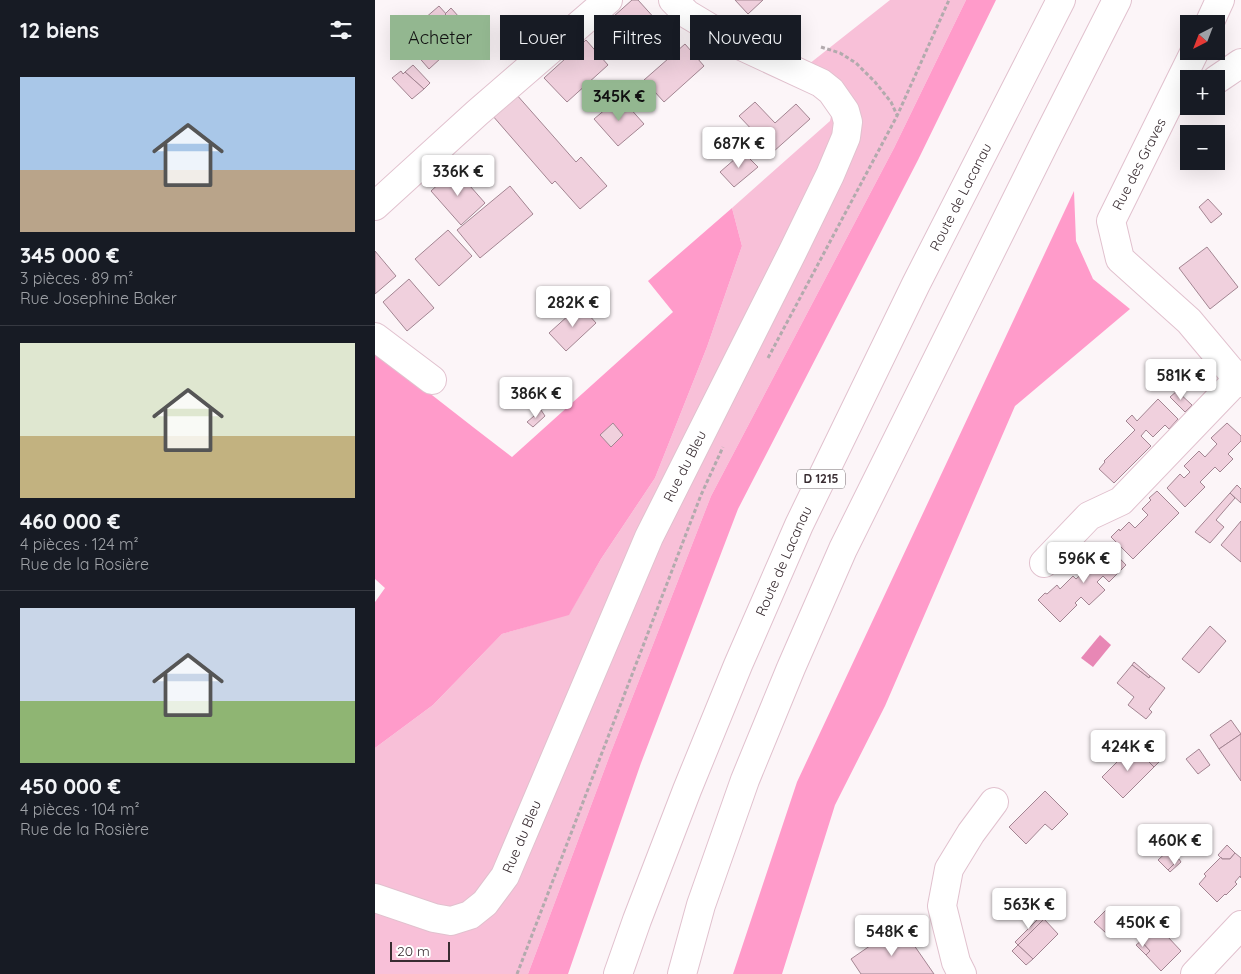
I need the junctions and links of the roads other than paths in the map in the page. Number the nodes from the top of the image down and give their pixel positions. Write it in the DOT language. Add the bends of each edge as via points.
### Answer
graph roads {
  1 [pos="608,0"];
  2 [pos="673,0"];
  3 [pos="1061,0"];
  4 [pos="1117,0"];
  5 [pos="1221,0"];
  6 [pos="1214,15"];
  7 [pos="1241,64"];
  8 [pos="1225,74"];
  9 [pos="1180,95"];
  10 [pos="375,206"];
  11 [pos="375,337"];
  12 [pos="432,380"];
  13 [pos="1239,381"];
  14 [pos="1044,563"];
  15 [pos="994,802"];
  16 [pos="375,898"];
  17 [pos="1241,925"];
  18 [pos="619,974"];
  19 [pos="681,974"];
  20 [pos="963,974"];
  21 [pos="1195,974"];
  1 -- 10 [label="main road"];
  2 -- 16 [label="main road, Rue du Bleu" via="687,14 737,44 821,83 845,111 848,122 846,137 792,253 649,537 505,876 485,904 470,915 451,921"];
  3 -- 18 [label="main road, Route de Lacanau / D 1215" via="916,284 799,525 687,790"];
  4 -- 19 [label="main road" via="843,549 745,780 701,905"];
  5 -- 6 [label="main road"];
  7 -- 8 [label="main road"];
  9 -- 13 [label="main road, Rue des Graves" via="1111,221 1120,259 1189,320"];
  11 -- 12 [label="main road"];
  13 -- 14 [label="main road" via="1121,501 1089,516"];
  15 -- 20 [label="main road" via="949,869 942,906 955,962"];
  17 -- 21 [label="main road"];
}
